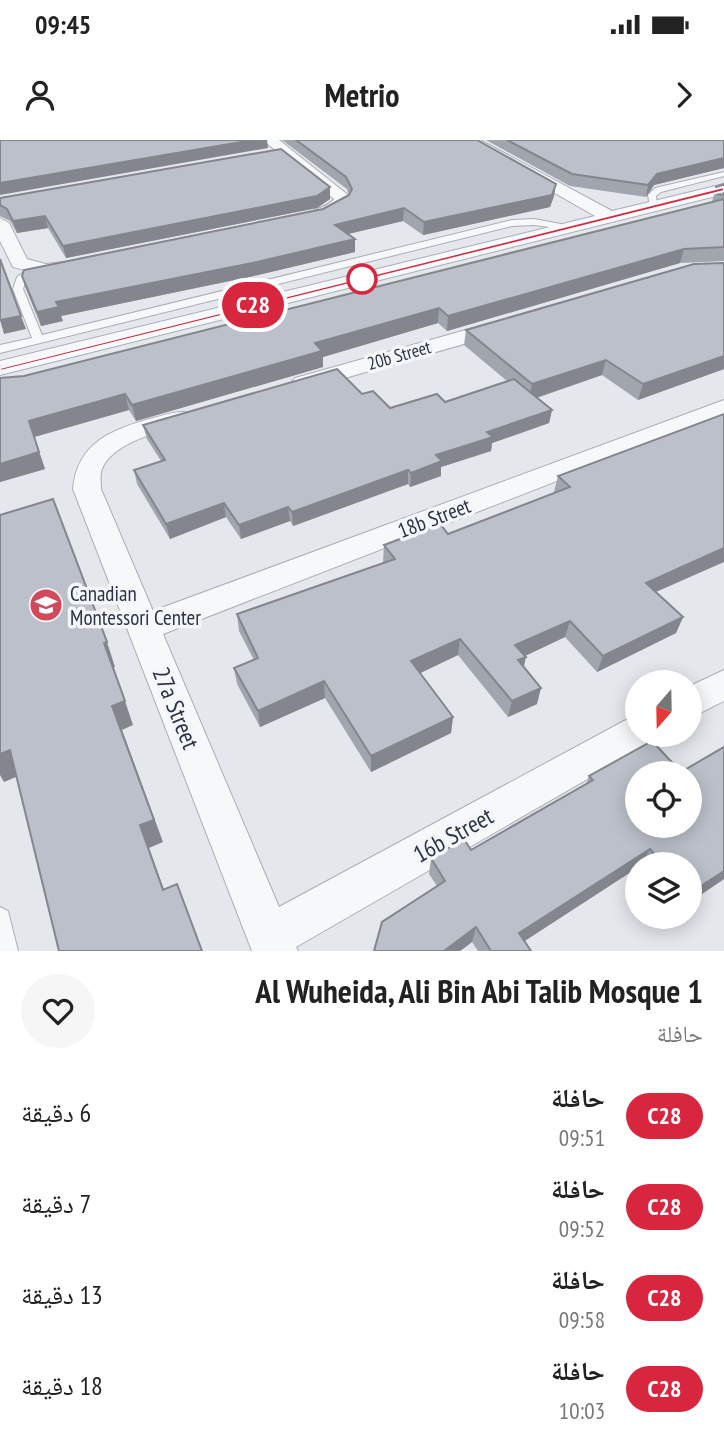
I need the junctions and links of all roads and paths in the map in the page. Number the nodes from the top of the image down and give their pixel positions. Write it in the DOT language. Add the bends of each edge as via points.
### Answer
graph roads {
  1 [pos="270,140"];
  2 [pos="468,140"];
  3 [pos="285,152"];
  4 [pos="258,157"];
  5 [pos="724,174"];
  6 [pos="724,189"];
  7 [pos="654,206"];
  8 [pos="610,217"];
  9 [pos="296,220"];
  10 [pos="0,223"];
  11 [pos="572,227"];
  12 [pos="96,262"];
  13 [pos="35,268"];
  14 [pos="522,320"];
  15 [pos="38,339"];
  16 [pos="0,349"];
  17 [pos="0,368"];
  18 [pos="282,389"];
  19 [pos="724,407"];
  20 [pos="204,412"];
  21 [pos="144,628"];
  22 [pos="724,684"];
  23 [pos="702,696"];
  24 [pos="625,739"];
  25 [pos="0,919"];
  26 [pos="272,944"];
  27 [pos="6,951"];
  1 -- 3 [label="street"];
  2 -- 8 [label="street"];
  3 -- 4 [label="street"];
  3 -- 9 [label="street" via="339,194 342,202 323,214"];
  5 -- 7 [label="lane" via="658,190 652,195"];
  6 -- 7 [label="street" via="705,200"];
  7 -- 8 [label="street"];
  8 -- 11 [label="street"];
  10 -- 13 [label="street" via="16,259"];
  11 -- 15 [label="lane" via="512,223"];
  11 -- 17 [label="street"];
  12 -- 13 [label="street"];
  13 -- 15 [label="lane" via="21,279 18,289"];
  14 -- 18 [label="street, 20b Street"];
  15 -- 16 [label="lane"];
  19 -- 21 [label="street, 18b Street"];
  20 -- 21 [label="street, 27a Street" via="121,438 102,451 85,478"];
  21 -- 26 [label="street, 27a Street"];
  22 -- 23 [label="street"];
  24 -- 26 [label="street, 16b Street"];
  25 -- 27 [label="lane"];
}
